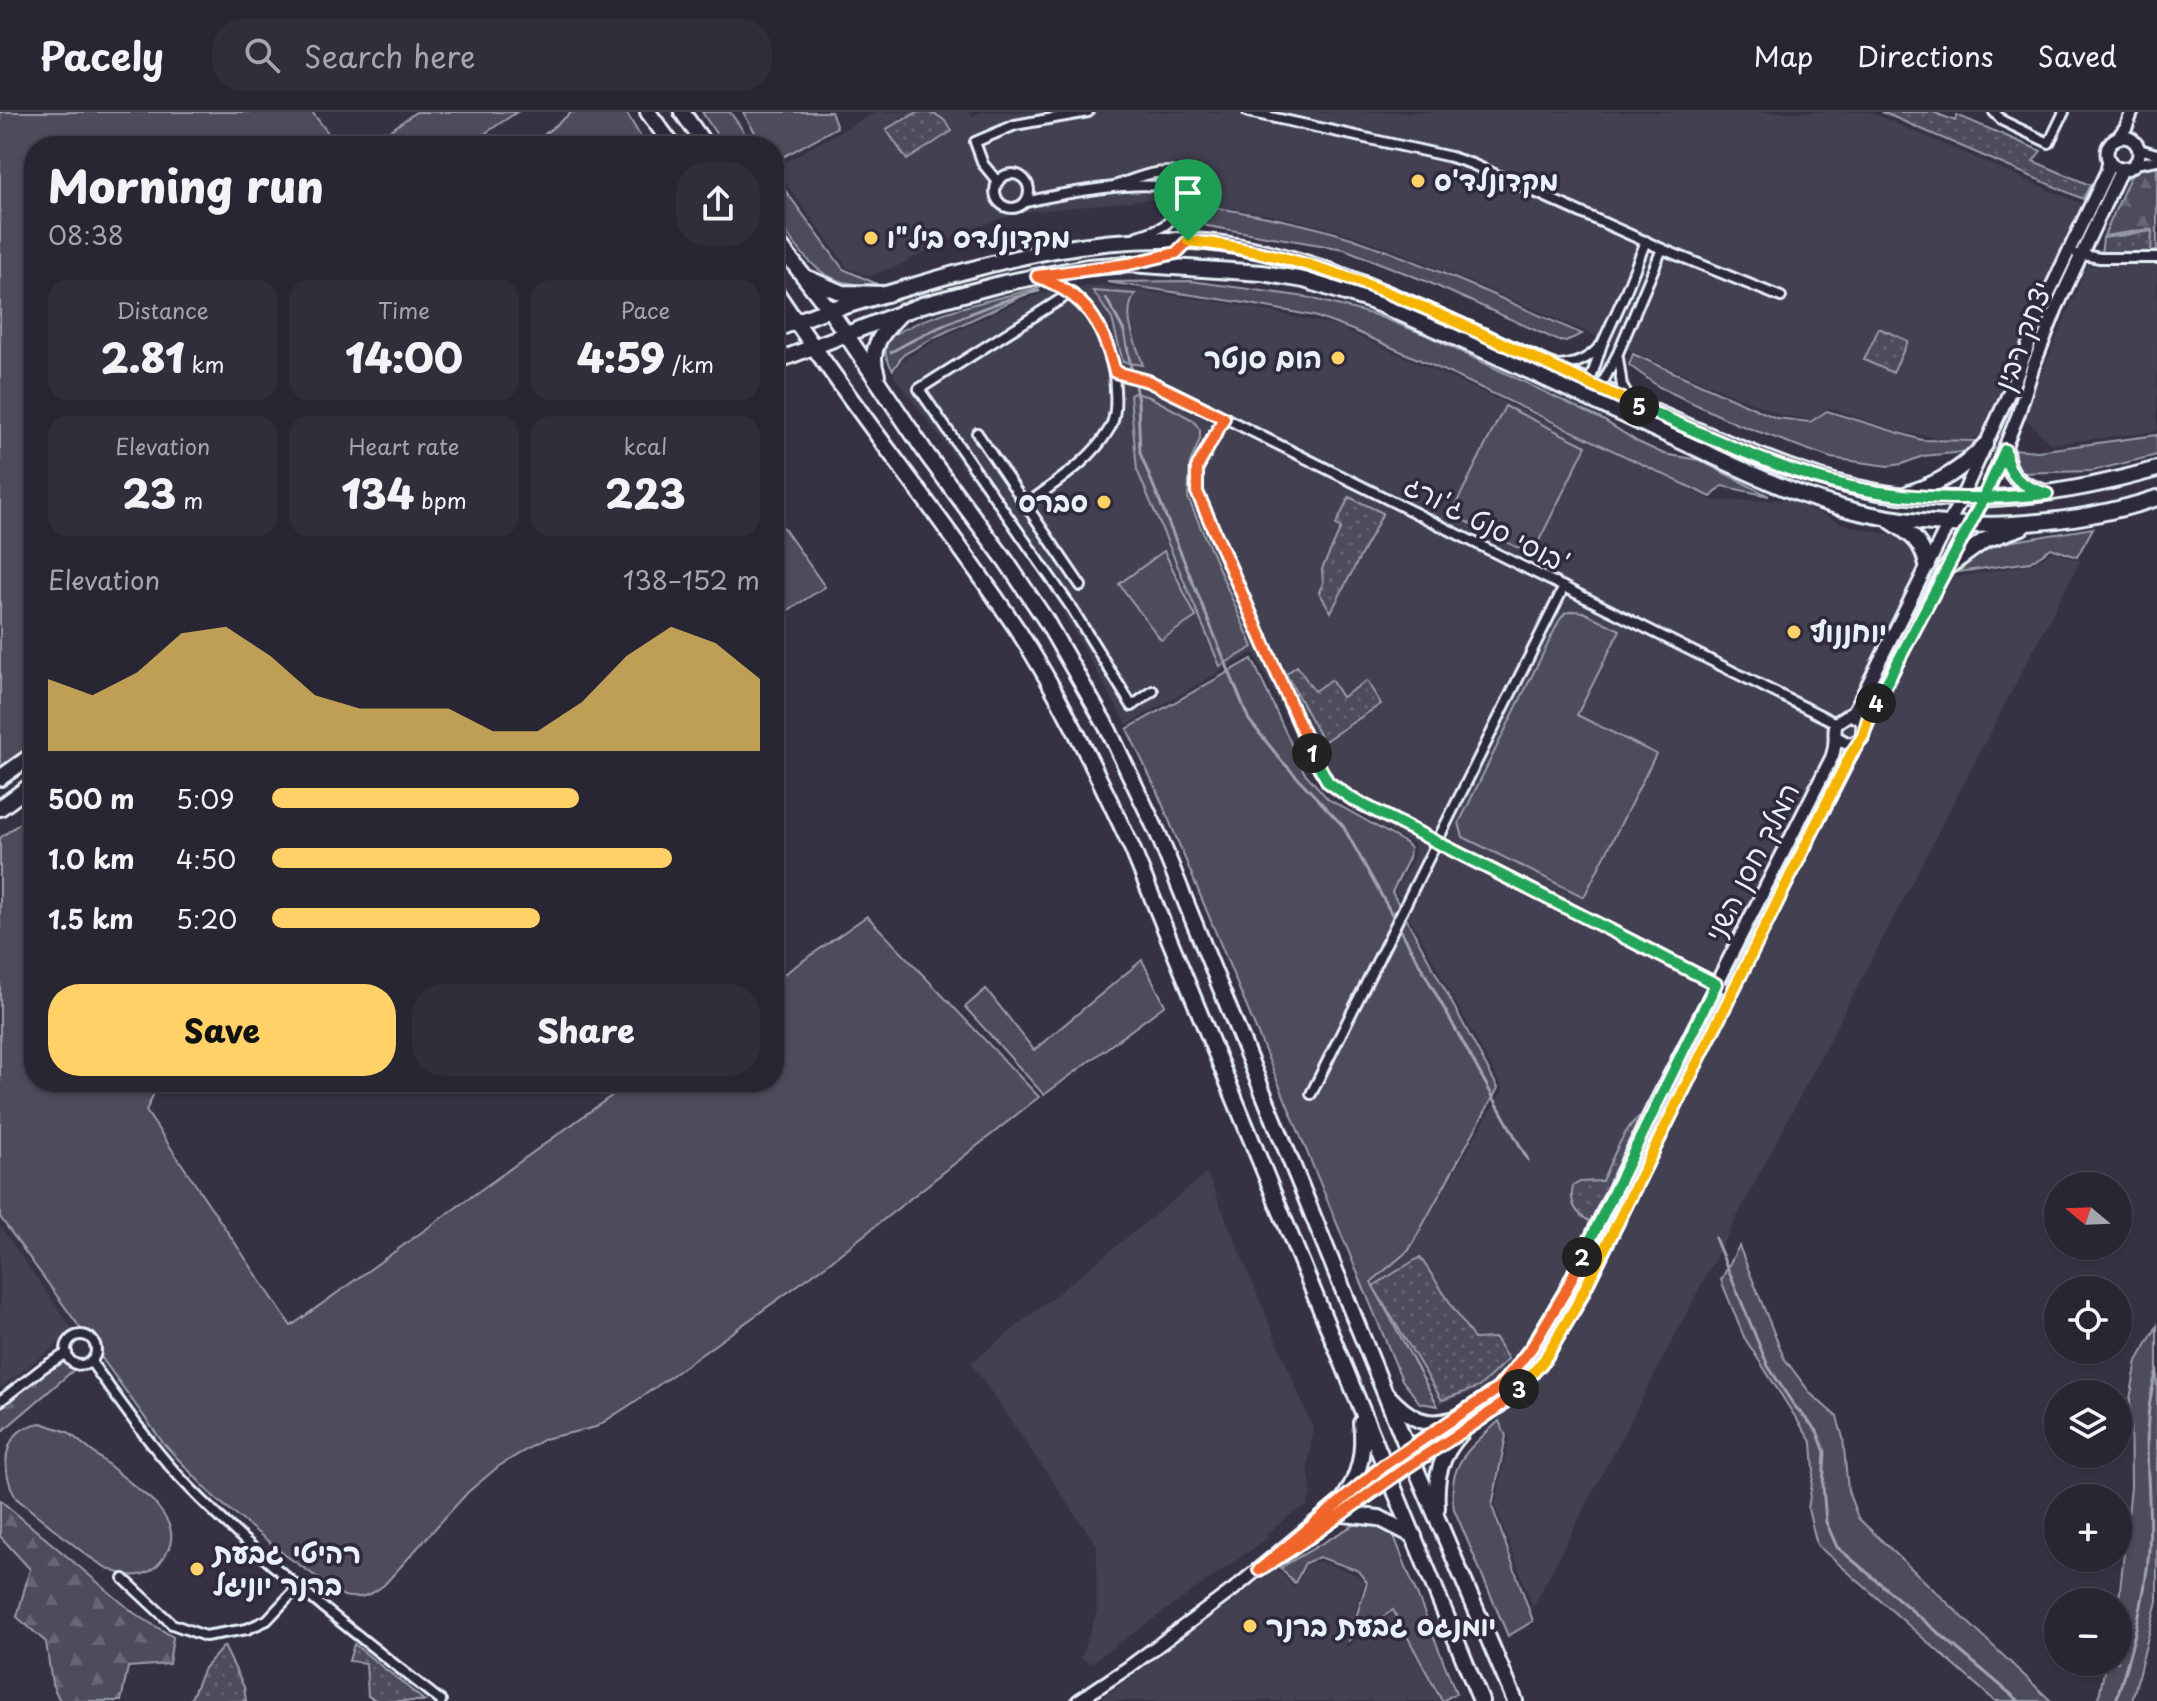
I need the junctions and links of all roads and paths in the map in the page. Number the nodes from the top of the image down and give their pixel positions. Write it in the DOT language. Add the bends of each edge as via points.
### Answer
graph roads {
  1 [pos="648,112"];
  2 [pos="682,112"];
  3 [pos="1088,112"];
  4 [pos="1248,112"];
  5 [pos="1994,112"];
  6 [pos="2064,112"];
  7 [pos="2134,112"];
  8 [pos="666,136"];
  9 [pos="699,136"];
  10 [pos="2118,138"];
  11 [pos="2135,144"];
  12 [pos="2157,154"];
  13 [pos="2109,160"];
  14 [pos="2157,160"];
  15 [pos="2130,166"];
  16 [pos="998,182"];
  17 [pos="1029,185"];
  18 [pos="1107,188"];
  19 [pos="1062,195"];
  20 [pos="1026,202"];
  21 [pos="1188,241"];
  22 [pos="1646,241"];
  23 [pos="1118,242"];
  24 [pos="1662,249"];
  25 [pos="2069,251"];
  26 [pos="784,252"];
  27 [pos="2081,256"];
  28 [pos="2157,258"];
  29 [pos="1129,264"];
  30 [pos="802,276"];
  31 [pos="1037,276"];
  32 [pos="1072,292"];
  33 [pos="887,294"];
  34 [pos="1781,297"];
  35 [pos="784,303"];
  36 [pos="829,309"];
  37 [pos="902,312"];
  38 [pos="797,321"];
  39 [pos="784,326"];
  40 [pos="846,334"];
  41 [pos="1602,344"];
  42 [pos="814,345"];
  43 [pos="1618,353"];
  44 [pos="784,358"];
  45 [pos="1550,366"];
  46 [pos="1118,373"];
  47 [pos="881,387"];
  48 [pos="1593,391"];
  49 [pos="1639,406"];
  50 [pos="1224,418"];
  51 [pos="977,433"];
  52 [pos="1985,445"];
  53 [pos="2005,450"];
  54 [pos="2157,469"];
  55 [pos="2047,494"];
  56 [pos="1902,495"];
  57 [pos="1984,498"];
  58 [pos="2157,498"];
  59 [pos="1961,499"];
  60 [pos="1026,505"];
  61 [pos="1884,516"];
  62 [pos="1970,523"];
  63 [pos="2037,523"];
  64 [pos="1948,524"];
  65 [pos="1927,565"];
  66 [pos="1946,568"];
  67 [pos="1081,586"];
  68 [pos="1564,587"];
  69 [pos="1153,691"];
  70 [pos="1849,714"];
  71 [pos="1836,723"];
  72 [pos="1865,728"];
  73 [pos="1837,738"];
  74 [pos="1857,743"];
  75 [pos="24,761"];
  76 [pos="0,778"];
  77 [pos="24,790"];
  78 [pos="0,808"];
  79 [pos="1437,842"];
  80 [pos="1716,984"];
  81 [pos="1731,991"];
  82 [pos="1311,1094"];
  83 [pos="67,1353"];
  84 [pos="91,1362"];
  85 [pos="1383,1390"];
  86 [pos="0,1401"];
  87 [pos="1357,1403"];
  88 [pos="1460,1425"];
  89 [pos="1411,1456"];
  90 [pos="1386,1472"];
  91 [pos="1345,1497"];
  92 [pos="1344,1514"];
  93 [pos="1440,1524"];
  94 [pos="1414,1536"];
  95 [pos="1259,1570"];
  96 [pos="124,1579"];
  97 [pos="298,1587"];
  98 [pos="441,1701"];
  99 [pos="1078,1701"];
  100 [pos="1481,1701"];
  101 [pos="1515,1701"];
  1 -- 8 [label="main road"];
  2 -- 9 [label="main road"];
  3 -- 16 [label="street" via="1015,125 975,142 983,164"];
  4 -- 22 [label="street" via="1451,157"];
  5 -- 6 [label="street" via="2049,143"];
  7 -- 10 [label="street"];
  7 -- 11 [label="street"];
  10 -- 11 [label="street"];
  10 -- 13 [label="street" via="2109,147"];
  11 -- 12 [label="street"];
  11 -- 15 [label="street"];
  13 -- 15 [label="street" via="2115,166"];
  13 -- 25 [label="street, יצחק רבין"];
  14 -- 15 [label="street"];
  15 -- 27 [label="street, יצחק רבין" via="2118,176"];
  16 -- 17 [label="street" via="1017,174"];
  16 -- 20 [label="street" via="996,198 1004,206 1016,208"];
  17 -- 19 [label="street"];
  17 -- 20 [label="street"];
  18 -- 19 [label="street"];
  18 -- 21 [label="street" via="1169,171 1181,174 1195,194"];
  18 -- 23 [label="street" via="1166,187 1178,201 1163,229"];
  19 -- 20 [label="street"];
  21 -- 23 [label="main road"];
  21 -- 29 [label="street" via="1176,253"];
  21 -- 45 [label="main road" via="1282,256 1336,273"];
  22 -- 24 [label="street"];
  22 -- 41 [label="street"];
  23 -- 33 [label="main road" via="1027,254"];
  24 -- 34 [label="street"];
  24 -- 43 [label="street"];
  25 -- 27 [label="street"];
  25 -- 52 [label="street, יצחק רבין"];
  26 -- 30 [label="main road"];
  27 -- 28 [label="street"];
  27 -- 53 [label="street, יצחק רבין" via="2042,343"];
  29 -- 31 [label="main road"];
  29 -- 48 [label="main road" via="1262,273 1346,292"];
  30 -- 33 [label="main road" via="842,293"];
  30 -- 36 [label="main road"];
  31 -- 32 [label="street"];
  31 -- 37 [label="main road"];
  32 -- 46 [label="street" via="1104,332"];
  32 -- 69 [label="street" via="919,389 1071,607 1132,706"];
  33 -- 36 [label="main road"];
  35 -- 38 [label="main road"];
  36 -- 38 [label="main road"];
  36 -- 40 [label="main road"];
  37 -- 40 [label="main road"];
  37 -- 47 [label="main road" via="875,346"];
  38 -- 39 [label="main road"];
  38 -- 42 [label="main road"];
  40 -- 42 [label="main road"];
  40 -- 47 [label="main road"];
  41 -- 45 [label="street" via="1580,362"];
  41 -- 48 [label="street"];
  42 -- 44 [label="main road"];
  42 -- 87 [label="main road" via="1020,634 1082,742 1132,848"];
  43 -- 48 [label="street"];
  43 -- 49 [label="street" via="1622,386"];
  45 -- 48 [label="main road"];
  46 -- 50 [label="street, בוסי סנט ג'ורג'" via="1148,381"];
  46 -- 60 [label="street" via="1107,434"];
  47 -- 85 [label="main road" via="1045,619 1108,729 1159,836"];
  48 -- 49 [label="main road"];
  48 -- 61 [label="main road" via="1784,488"];
  49 -- 56 [label="main road" via="1798,471 1849,487"];
  50 -- 68 [label="street, בוסי סנט ג'ורג'"];
  50 -- 79 [label="street" via="1197,468 1197,492 1319,769 1352,799"];
  51 -- 60 [label="street"];
  52 -- 56 [label="main road" via="1942,482"];
  52 -- 59 [label="street, יצחק רבין"];
  53 -- 55 [label="main road" via="2011,475"];
  53 -- 57 [label="street, יצחק רבין"];
  54 -- 55 [label="main road"];
  55 -- 57 [label="main road"];
  56 -- 59 [label="main road"];
  57 -- 59 [label="main road"];
  57 -- 62 [label="street, יצחק רבין"];
  58 -- 63 [label="main road"];
  59 -- 64 [label="street"];
  60 -- 67 [label="street"];
  61 -- 64 [label="main road"];
  61 -- 65 [label="main road" via="1916,537"];
  62 -- 63 [label="main road"];
  62 -- 64 [label="main road"];
  62 -- 66 [label="street"];
  63 -- 66 [label="main road" via="1985,540"];
  64 -- 65 [label="street"];
  65 -- 70 [label="street"];
  66 -- 72 [label="street"];
  68 -- 71 [label="street, בוסי סנט ג'ורג'"];
  68 -- 79 [label="street"];
  70 -- 71 [label="street"];
  70 -- 72 [label="street"];
  71 -- 73 [label="street"];
  72 -- 74 [label="street"];
  73 -- 74 [label="street" via="1847,745"];
  73 -- 80 [label="street, המלך חסן השני"];
  74 -- 81 [label="street, המלך חסן השני"];
  75 -- 76 [label="main road"];
  77 -- 78 [label="main road"];
  79 -- 80 [label="street"];
  79 -- 82 [label="street"];
  80 -- 81 [label="street"];
  80 -- 88 [label="street, המלך חסן השני" via="1545,1327 1498,1389"];
  81 -- 88 [label="street, המלך חסן השני" via="1544,1360 1500,1406"];
  83 -- 84 [label="street" via="76,1364"];
  83 -- 84 [label="street" via="70,1339 88,1336 96,1348"];
  83 -- 86 [label="street"];
  84 -- 97 [label="street" via="189,1488"];
  85 -- 88 [label="main road" via="1422,1421"];
  85 -- 89 [label="main road"];
  87 -- 90 [label="main road"];
  87 -- 91 [label="main road" via="1362,1449 1359,1471"];
  88 -- 89 [label="street, המלך חסן השני"];
  88 -- 93 [label="main road" via="1437,1474"];
  89 -- 90 [label="street, המלך חסן השני"];
  89 -- 93 [label="main road"];
  90 -- 91 [label="street"];
  90 -- 92 [label="street"];
  90 -- 94 [label="main road"];
  91 -- 95 [label="street"];
  92 -- 94 [label="main road" via="1379,1518"];
  92 -- 95 [label="street"];
  93 -- 101 [label="main road"];
  94 -- 100 [label="main road"];
  95 -- 99 [label="street"];
  96 -- 97 [label="street" via="172,1624 205,1636 267,1620"];
  97 -- 98 [label="street"];
}
